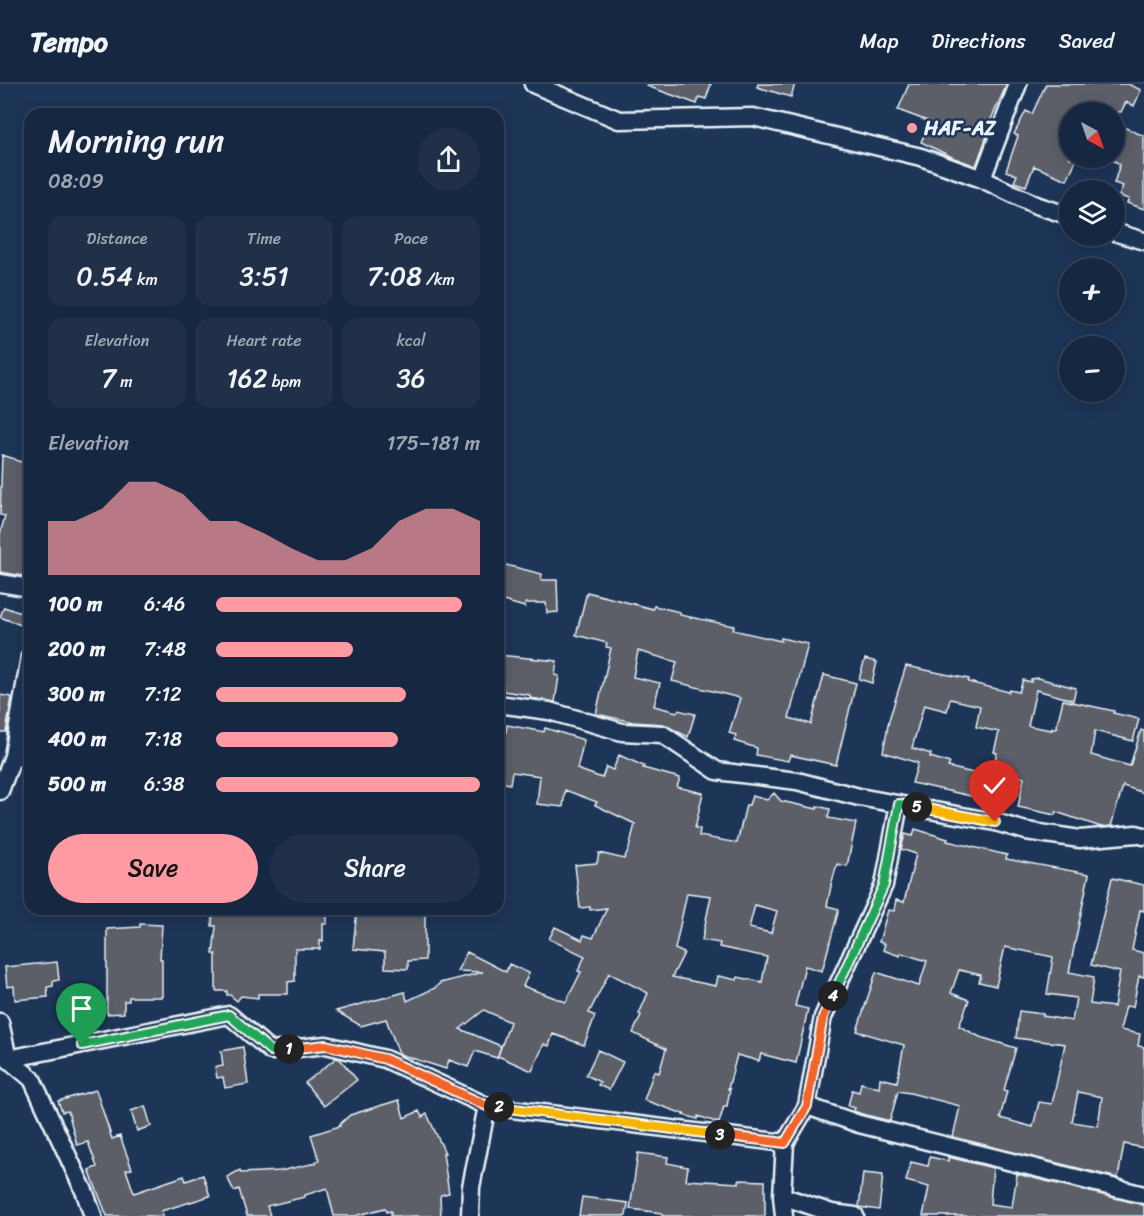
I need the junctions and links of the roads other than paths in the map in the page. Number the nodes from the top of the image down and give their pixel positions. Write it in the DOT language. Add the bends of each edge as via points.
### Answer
graph roads {
  1 [pos="533,84"];
  2 [pos="1018,84"];
  3 [pos="982,179"];
  4 [pos="1059,212"];
  5 [pos="1125,236"];
  6 [pos="1144,242"];
  7 [pos="0,583"];
  8 [pos="24,587"];
  9 [pos="504,705"];
  10 [pos="24,732"];
  11 [pos="22,758"];
  12 [pos="0,790"];
  13 [pos="899,804"];
  14 [pos="1144,836"];
  15 [pos="0,1022"];
  16 [pos="8,1059"];
  17 [pos="487,1106"];
  18 [pos="807,1106"];
  19 [pos="785,1143"];
  20 [pos="1144,1195"];
  21 [pos="782,1196"];
  22 [pos="93,1216"];
  23 [pos="470,1216"];
  24 [pos="784,1216"];
  25 [pos="855,1216"];
  1 -- 3 [label="street" via="619,120 753,117 921,157"];
  2 -- 3 [label="street"];
  3 -- 4 [label="street"];
  5 -- 6 [label="street"];
  7 -- 8 [label="street"];
  9 -- 13 [label="street" via="549,711 622,732 662,734 717,771 797,781"];
  10 -- 11 [label="street"];
  11 -- 12 [label="street"];
  13 -- 14 [label="street" via="1080,840"];
  13 -- 18 [label="street" via="884,885 823,1017"];
  15 -- 16 [label="street"];
  16 -- 17 [label="street" via="229,1015 271,1051 326,1045 385,1059"];
  16 -- 22 [label="street" via="32,1079"];
  17 -- 19 [label="street"];
  17 -- 23 [label="street" via="471,1187"];
  18 -- 19 [label="street"];
  18 -- 20 [label="street" via="859,1124"];
  19 -- 21 [label="street"];
  21 -- 24 [label="street"];
  21 -- 25 [label="street" via="832,1214"];
}
